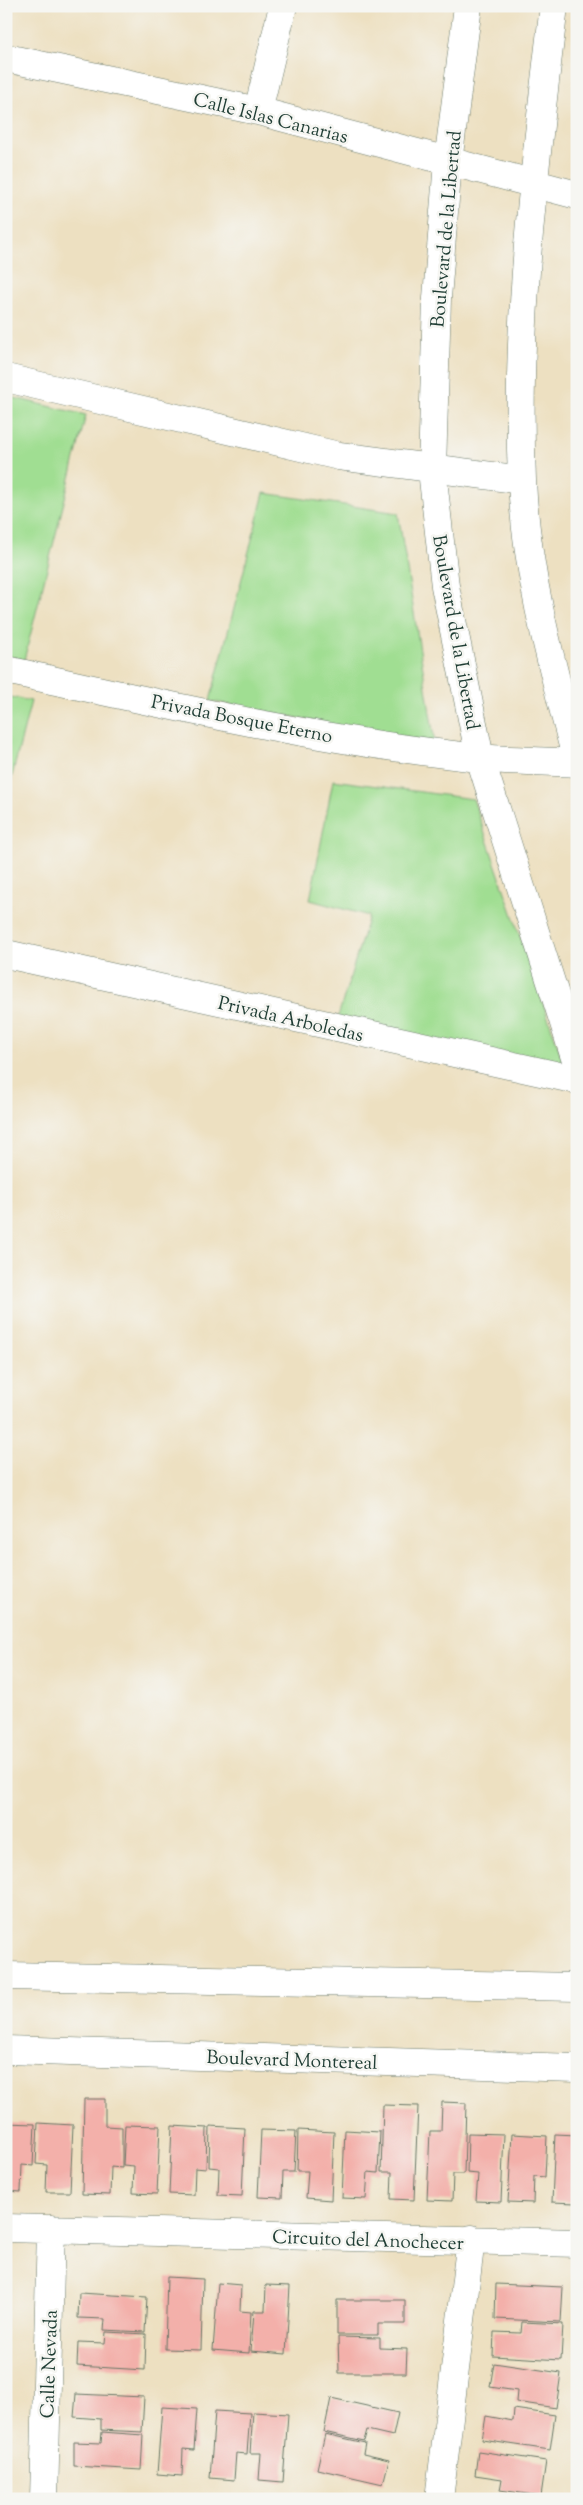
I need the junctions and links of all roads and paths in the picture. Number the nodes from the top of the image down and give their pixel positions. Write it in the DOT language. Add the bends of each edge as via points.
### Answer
graph roads {
  1 [pos="283,6"];
  2 [pos="468,6"];
  3 [pos="554,6"];
  4 [pos="6,58"];
  5 [pos="258,111"];
  6 [pos="448,162"];
  7 [pos="534,185"];
  8 [pos="577,195"];
  9 [pos="6,378"];
  10 [pos="432,470"];
  11 [pos="522,480"];
  12 [pos="6,670"];
  13 [pos="480,758"];
  14 [pos="577,762"];
  15 [pos="6,954"];
  16 [pos="577,1064"];
  17 [pos="577,1080"];
  18 [pos="6,1976"];
  19 [pos="577,1987"];
  20 [pos="6,2050"];
  21 [pos="577,2068"];
  22 [pos="6,2228"];
  23 [pos="51,2229"];
  24 [pos="472,2239"];
  25 [pos="577,2243"];
  26 [pos="44,2499"];
  27 [pos="438,2499"];
  1 -- 5 [label="street"];
  2 -- 6 [label="street, Boulevard de la Libertad"];
  3 -- 7 [label="street"];
  4 -- 5 [label="street, Calle Islas Canarias"];
  5 -- 6 [label="street, Calle Islas Canarias"];
  6 -- 7 [label="street, Calle Islas Canarias"];
  6 -- 10 [label="street, Boulevard de la Libertad" via="437,298"];
  7 -- 8 [label="street, Calle Islas Canarias"];
  7 -- 11 [label="street" via="522,338"];
  9 -- 10 [label="street" via="339,456"];
  10 -- 11 [label="street"];
  10 -- 13 [label="street, Boulevard de la Libertad" via="445,586"];
  11 -- 14 [label="street" via="529,552 545,640"];
  12 -- 13 [label="street, Privada Bosque Eterno" via="222,717"];
  13 -- 14 [label="street, Privada Bosque Eterno"];
  13 -- 16 [label="street, Boulevard de la Libertad"];
  15 -- 17 [label="street, Privada Arboledas"];
  18 -- 19 [label="street"];
  20 -- 21 [label="street, Boulevard Montereal"];
  22 -- 23 [label="street, Circuito del Anochecer"];
  23 -- 24 [label="street, Circuito del Anochecer"];
  23 -- 26 [label="street, Calle Nevada"];
  24 -- 25 [label="street"];
  24 -- 27 [label="street, Circuito del Anochecer"];
}
